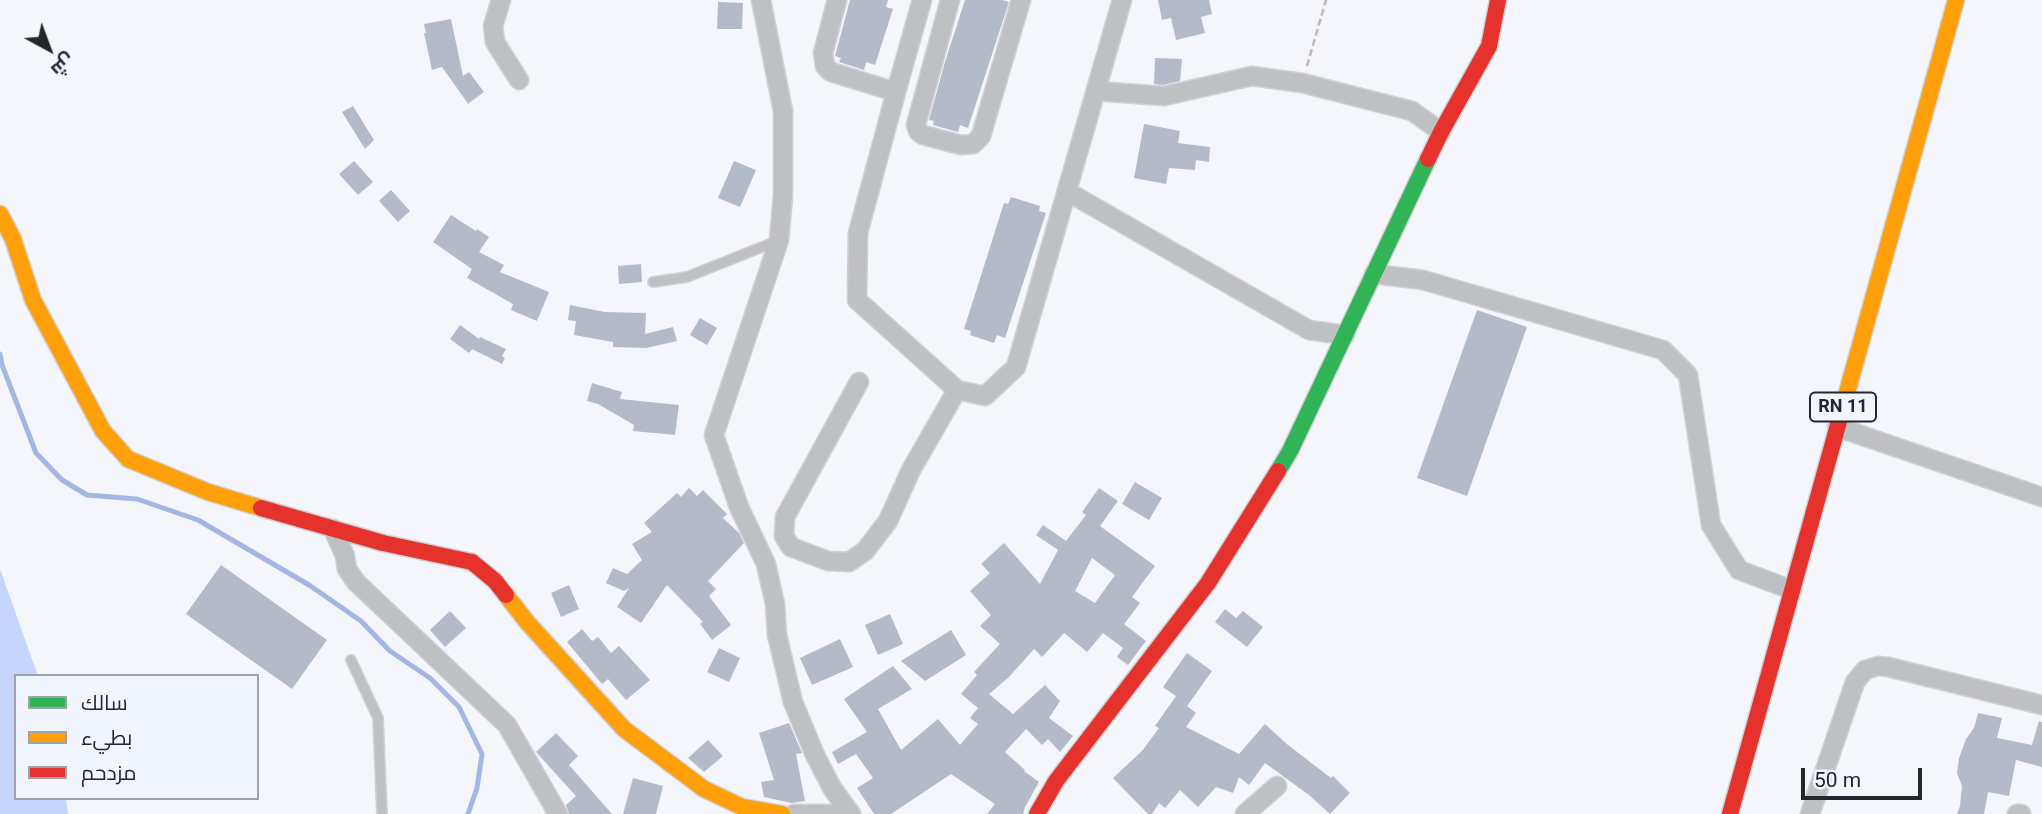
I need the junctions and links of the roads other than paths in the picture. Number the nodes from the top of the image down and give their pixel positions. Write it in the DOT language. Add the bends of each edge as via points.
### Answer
graph roads {
  1 [pos="501,0"];
  2 [pos="761,0"];
  3 [pos="836,0"];
  4 [pos="922,0"];
  5 [pos="950,0"];
  6 [pos="1021,0"];
  7 [pos="1122,0"];
  8 [pos="1498,0"];
  9 [pos="1956,0"];
  10 [pos="519,80"];
  11 [pos="1096,91"];
  12 [pos="896,92"];
  13 [pos="1441,132"];
  14 [pos="1068,192"];
  15 [pos="0,214"];
  16 [pos="779,240"];
  17 [pos="1374,274"];
  18 [pos="653,282"];
  19 [pos="1345,335"];
  20 [pos="859,382"];
  21 [pos="957,390"];
  22 [pos="1838,427"];
  23 [pos="2042,496"];
  24 [pos="333,528"];
  25 [pos="1792,590"];
  26 [pos="351,660"];
  27 [pos="2042,705"];
  28 [pos="1277,786"];
  29 [pos="382,814"];
  30 [pos="558,814"];
  31 [pos="782,814"];
  32 [pos="794,814"];
  33 [pos="851,814"];
  34 [pos="1037,814"];
  35 [pos="1245,814"];
  36 [pos="1730,814"];
  37 [pos="1810,814"];
  1 -- 10 [label="street" via="493,26 495,42"];
  2 -- 16 [label="street" via="783,111"];
  3 -- 12 [label="street" via="823,53 825,66 831,72"];
  4 -- 12 [label="street"];
  5 -- 6 [label="street" via="916,125 923,135 961,145 973,144 981,136"];
  7 -- 11 [label="street"];
  8 -- 13 [label="street" via="1489,46"];
  9 -- 22 [label="street, RN 11"];
  11 -- 13 [label="street" via="1164,96 1252,76 1302,83 1412,111"];
  11 -- 14 [label="street"];
  12 -- 21 [label="street" via="858,233 858,300"];
  13 -- 17 [label="street"];
  14 -- 19 [label="street" via="1309,330"];
  14 -- 21 [label="street" via="1016,367 985,396"];
  15 -- 24 [label="street" via="33,300 103,431 128,459 208,492"];
  16 -- 18 [label="lane" via="687,277"];
  16 -- 33 [label="street" via="713,435 766,564 793,702 832,788"];
  17 -- 19 [label="street"];
  17 -- 25 [label="street" via="1423,280 1662,350 1688,375 1711,525 1740,570"];
  19 -- 34 [label="street" via="1290,452 1208,583 1056,781"];
  20 -- 21 [label="street" via="785,517 783,536 791,547 828,561 849,562 864,551 888,520"];
  22 -- 23 [label="street"];
  22 -- 25 [label="street, RN 11"];
  24 -- 30 [label="street" via="356,582 508,725"];
  24 -- 31 [label="street" via="472,562 495,580 624,729 704,789 742,807"];
  25 -- 36 [label="street, RN 11"];
  26 -- 29 [label="lane" via="378,718"];
  27 -- 37 [label="street" via="1888,667 1865,670 1855,682"];
  28 -- 35 [label="street"];
  32 -- 33 [label="street"];
}
